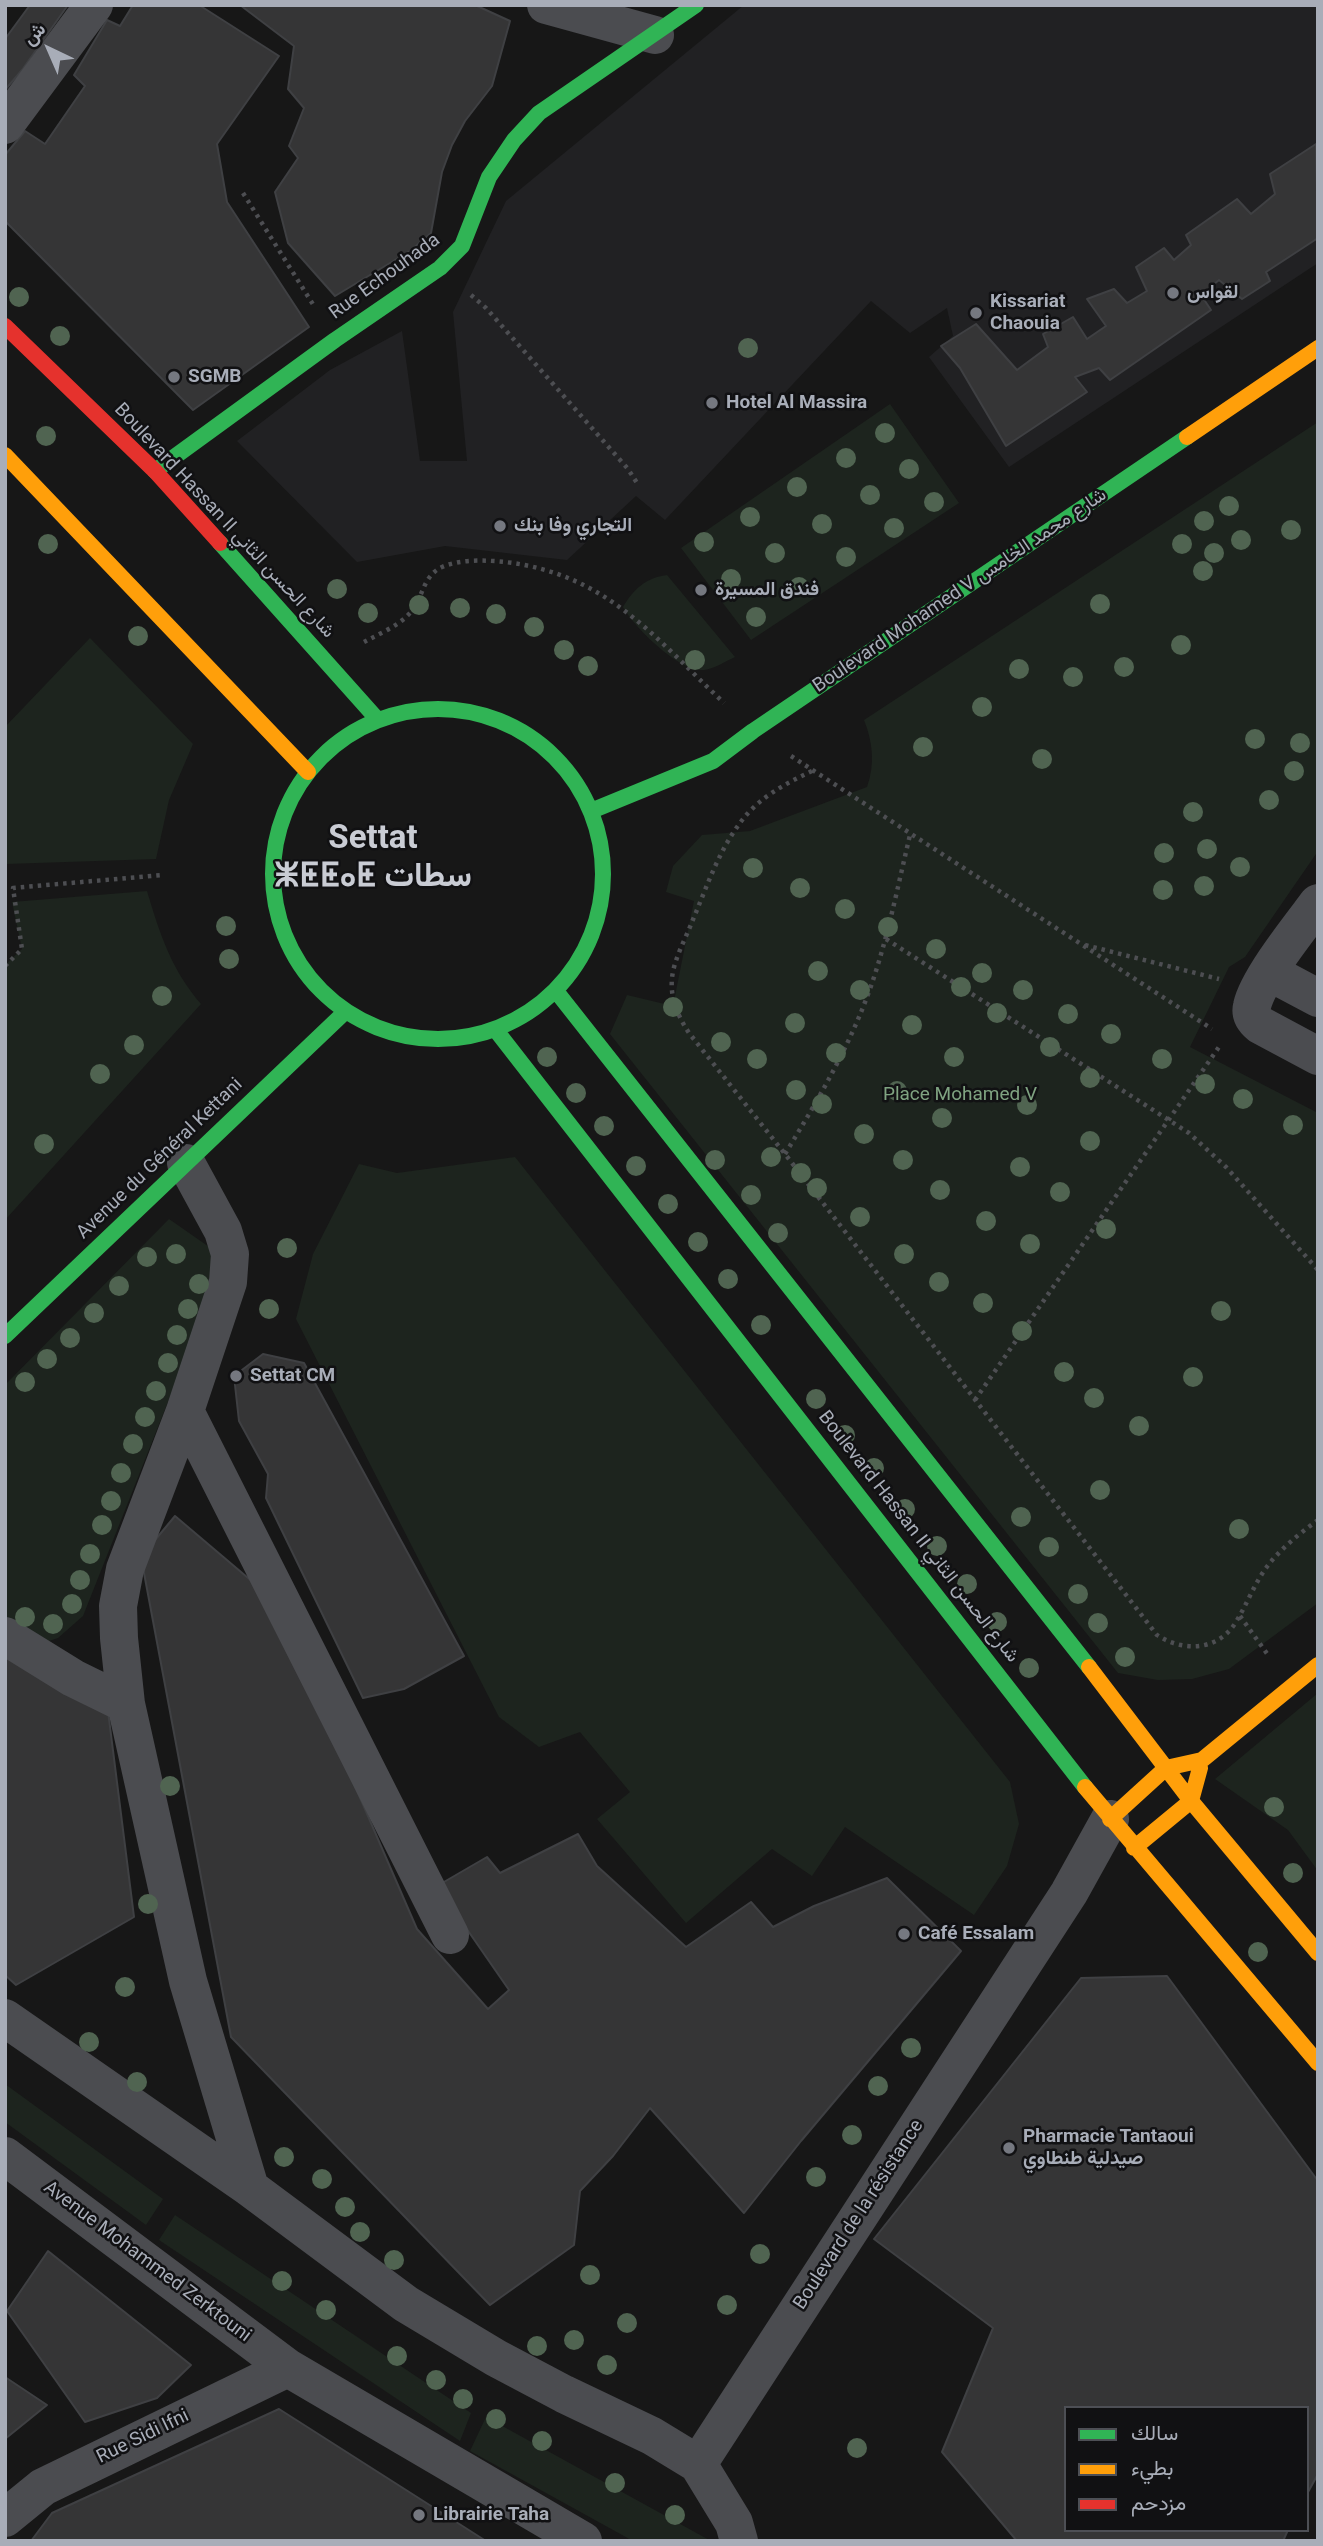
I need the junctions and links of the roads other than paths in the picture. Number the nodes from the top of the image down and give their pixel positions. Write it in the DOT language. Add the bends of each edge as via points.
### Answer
graph roads {
  1 [pos="94,5"];
  2 [pos="696,5"];
  3 [pos="552,6"];
  4 [pos="654,36"];
  5 [pos="5,125"];
  6 [pos="5,326"];
  7 [pos="1318,348"];
  8 [pos="5,455"];
  9 [pos="155,471"];
  10 [pos="378,720"];
  11 [pos="308,772"];
  12 [pos="591,811"];
  13 [pos="1318,903"];
  14 [pos="1264,981"];
  15 [pos="556,991"];
  16 [pos="1318,998"];
  17 [pos="345,1012"];
  18 [pos="495,1029"];
  19 [pos="1318,1056"];
  20 [pos="186,1163"];
  21 [pos="5,1336"];
  22 [pos="185,1411"];
  23 [pos="5,1636"];
  24 [pos="1318,1665"];
  25 [pos="126,1704"];
  26 [pos="1202,1760"];
  27 [pos="1166,1768"];
  28 [pos="1191,1801"];
  29 [pos="1122,1834"];
  30 [pos="450,1935"];
  31 [pos="1318,1953"];
  32 [pos="5,2018"];
  33 [pos="1318,2063"];
  34 [pos="5,2156"];
  35 [pos="250,2188"];
  36 [pos="288,2368"];
  37 [pos="698,2464"];
  38 [pos="5,2518"];
  39 [pos="583,2541"];
  40 [pos="739,2541"];
  1 -- 5 [label="street"];
  2 -- 4 [label="main road, Rue Echouhada"];
  3 -- 4 [label="street"];
  4 -- 9 [label="main road, Rue Echouhada" via="539,113 514,140 489,177 462,246 440,268"];
  6 -- 9 [label="main road, Boulevard Hassan II شارع الحسن الثاني"];
  7 -- 12 [label="main road, Boulevard Mohamed V شارع محمد الخامس" via="713,761"];
  8 -- 11 [label="main road"];
  9 -- 10 [label="main road, Boulevard Hassan II شارع الحسن الثاني"];
  10 -- 11 [label="main road" via="340,741"];
  10 -- 12 [label="main road" via="403,712 442,709 503,722 547,749 580,789"];
  11 -- 17 [label="main road" via="281,819 273,859 274,900 290,951 323,995"];
  12 -- 15 [label="main road" via="603,858 600,906 584,951"];
  13 -- 14 [label="street"];
  14 -- 16 [label="street"];
  14 -- 19 [label="street" via="1251,1007 1253,1019"];
  15 -- 18 [label="main road"];
  15 -- 27 [label="main road"];
  17 -- 18 [label="main road" via="380,1029 418,1039 470,1037"];
  17 -- 20 [label="main road, Avenue du Général Kettani"];
  18 -- 29 [label="main road, Boulevard Hassan II شارع الحسن الثاني"];
  20 -- 21 [label="main road, Avenue du Général Kettani"];
  20 -- 22 [label="street" via="223,1231 230,1254 228,1282"];
  22 -- 25 [label="street" via="125,1569 118,1606"];
  22 -- 30 [label="street"];
  23 -- 25 [label="street"];
  24 -- 26 [label="main road"];
  25 -- 35 [label="street" via="188,1981"];
  26 -- 27 [label="main road"];
  26 -- 28 [label="main road"];
  27 -- 28 [label="main road"];
  27 -- 29 [label="main road, Boulevard de la résistance"];
  28 -- 29 [label="main road, Boulevard de la résistance"];
  28 -- 31 [label="main road"];
  29 -- 33 [label="main road, Boulevard Hassan II شارع الحسن الثاني"];
  29 -- 37 [label="street, Boulevard de la résistance" via="1069,1894"];
  32 -- 35 [label="street"];
  34 -- 36 [label="street, Avenue Mohammed Zerktouni"];
  35 -- 37 [label="street" via="407,2304 496,2358"];
  36 -- 38 [label="street, Rue Sidi Ifni" via="43,2487"];
  36 -- 39 [label="street, Avenue Mohammed Zerktouni"];
  37 -- 40 [label="street" via="734,2523"];
}
